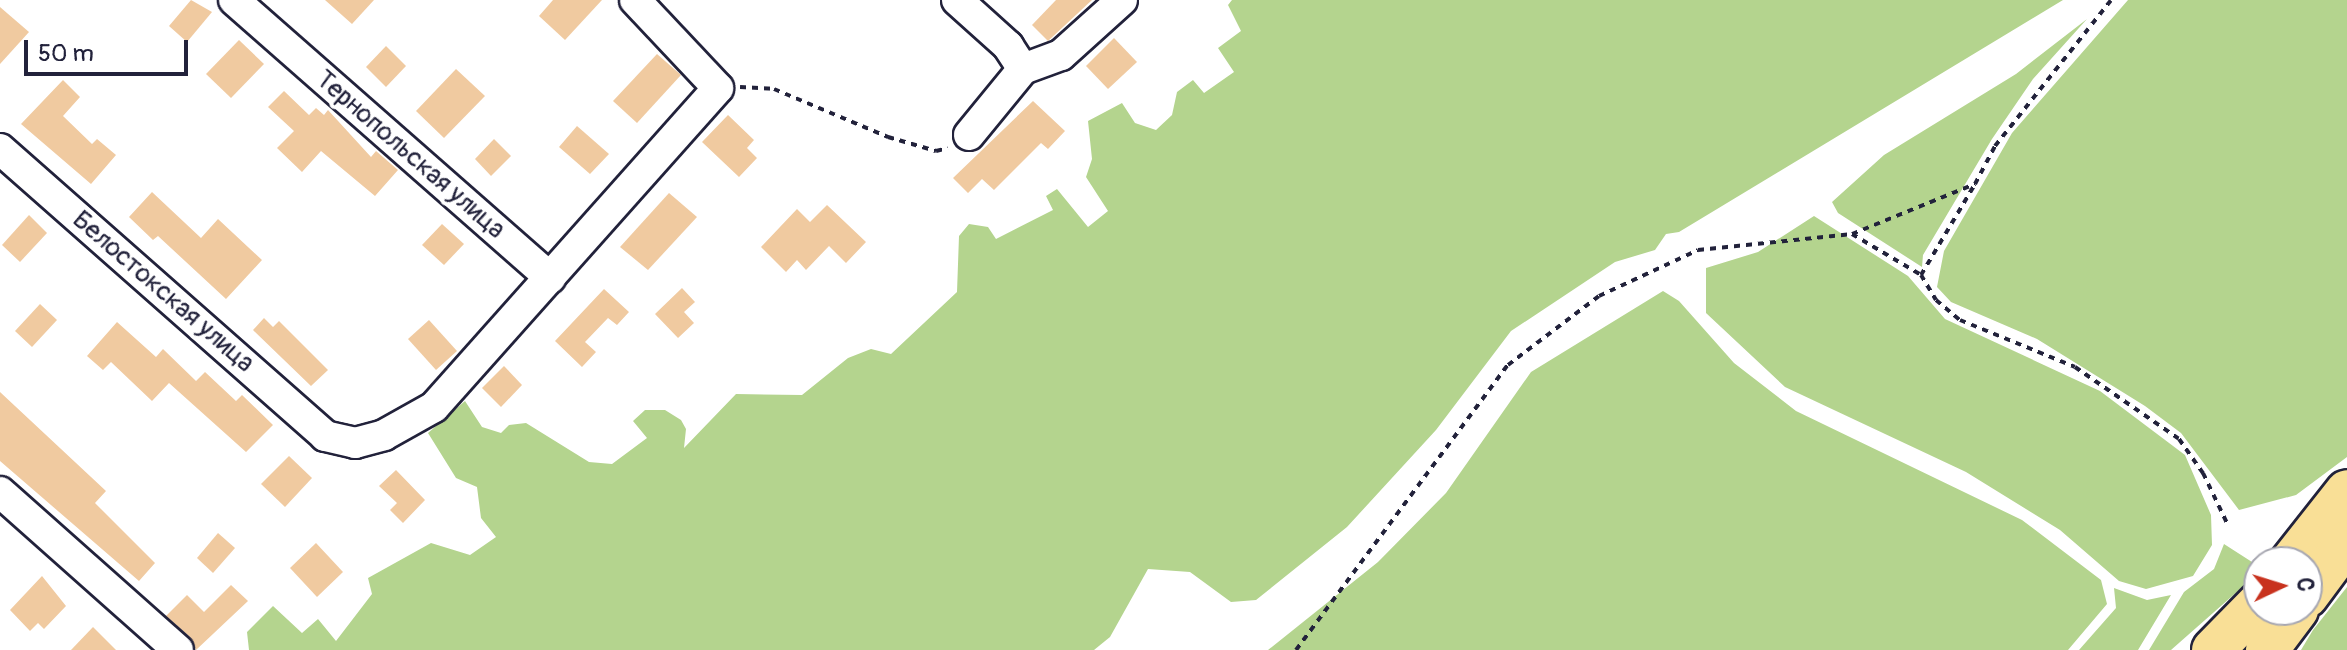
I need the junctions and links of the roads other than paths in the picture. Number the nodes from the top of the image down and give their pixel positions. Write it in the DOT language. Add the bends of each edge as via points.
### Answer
graph roads {
  1 [pos="234,0"];
  2 [pos="635,0"];
  3 [pos="957,0"];
  4 [pos="1122,0"];
  5 [pos="1023,69"];
  6 [pos="969,135"];
  7 [pos="0,149"];
  8 [pos="550,278"];
  9 [pos="2347,491"];
  10 [pos="0,492"];
  11 [pos="2347,542"];
  12 [pos="2304,546"];
  13 [pos="2323,574"];
  14 [pos="2243,619"];
  15 [pos="2285,626"];
  16 [pos="178,650"];
  17 [pos="2213,650"];
  18 [pos="2267,650"];
  1 -- 8 [label="street, Тернопольская улица"];
  2 -- 8 [label="street" via="718,88"];
  3 -- 5 [label="street" via="1008,46"];
  4 -- 5 [label="street" via="1061,55"];
  5 -- 6 [label="street"];
  7 -- 8 [label="street, Белостокская улица" via="325,436 355,443 384,435 434,407"];
  9 -- 12 [label="highway"];
  10 -- 16 [label="street"];
  11 -- 13 [label="highway"];
  14 -- 17 [label="highway"];
  15 -- 18 [label="highway"];
}
